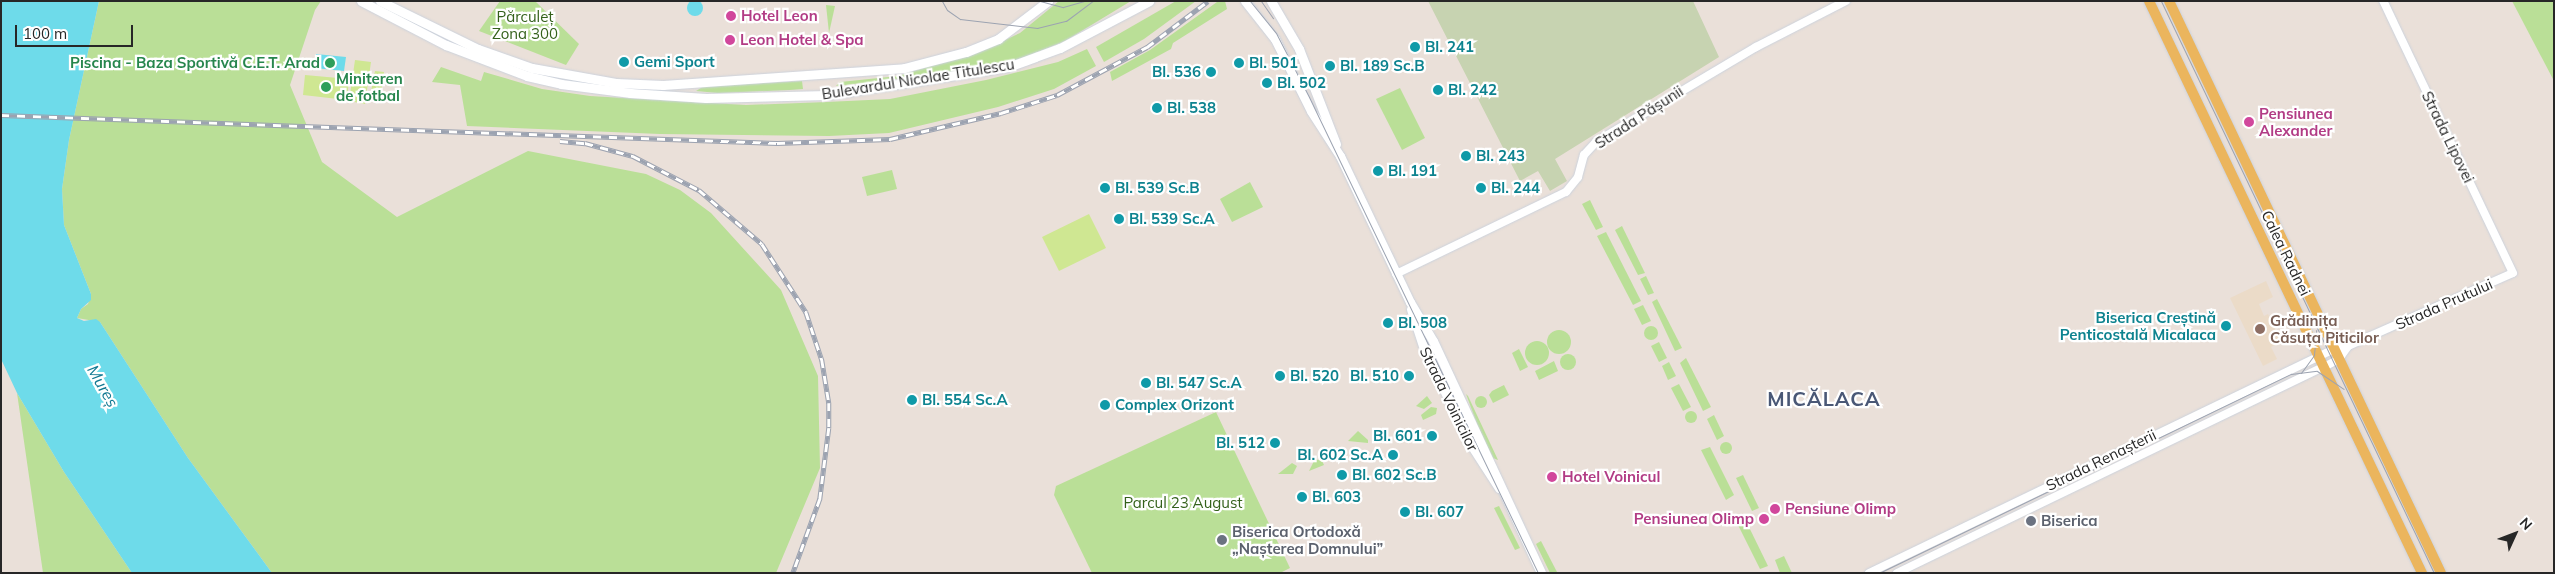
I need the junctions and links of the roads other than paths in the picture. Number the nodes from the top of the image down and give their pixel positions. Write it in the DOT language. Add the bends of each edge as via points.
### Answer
graph roads {
  1 [pos="361,1"];
  2 [pos="380,1"];
  3 [pos="1048,1"];
  4 [pos="1149,1"];
  5 [pos="1245,1"];
  6 [pos="1271,1"];
  7 [pos="1846,1"];
  8 [pos="2149,1"];
  9 [pos="2169,1"];
  10 [pos="2383,1"];
  11 [pos="1340,156"];
  12 [pos="2513,273"];
  13 [pos="1396,274"];
  14 [pos="2348,346"];
  15 [pos="2334,349"];
  16 [pos="2319,356"];
  17 [pos="2339,359"];
  18 [pos="2324,367"];
  19 [pos="1541,573"];
  20 [pos="1869,573"];
  21 [pos="1897,573"];
  22 [pos="2422,573"];
  23 [pos="2441,573"];
  1 -- 4 [label="main road, Bulevardul Nicolae Titulescu" via="453,48 527,76 630,93 706,98 827,95 1008,67 1072,43"];
  2 -- 3 [label="main road, Bulevardul Nicolae Titulescu" via="478,49 532,68 616,83 662,85 904,68 966,52 998,39"];
  5 -- 11 [label="main road, Strada Voinicilor" via="1275,39 1311,111"];
  6 -- 11 [label="main road, Strada Voinicilor" via="1317,89"];
  7 -- 13 [label="street, Strada Pășunii" via="1756,47 1596,142 1584,155 1578,178 1566,192"];
  8 -- 16 [label="main road, Calea Radnei"];
  9 -- 15 [label="main road, Calea Radnei"];
  10 -- 12 [label="street, Strada Lipovei"];
  11 -- 13 [label="main road, Strada Voinicilor"];
  12 -- 14 [label="street, Strada Prutului"];
  13 -- 19 [label="main road, Strada Voinicilor" via="1431,337"];
  14 -- 15 [label="street, Strada Prutului"];
  14 -- 17 [label="street"];
  15 -- 16 [label="street, Strada Renașterii"];
  15 -- 17 [label="main road, Calea Radnei"];
  16 -- 18 [label="main road, Calea Radnei"];
  16 -- 20 [label="street, Strada Renașterii"];
  17 -- 18 [label="street, Strada Renașterii"];
  17 -- 23 [label="main road, Calea Radnei"];
  18 -- 21 [label="street, Strada Renașterii"];
  18 -- 22 [label="main road, Calea Radnei"];
}
